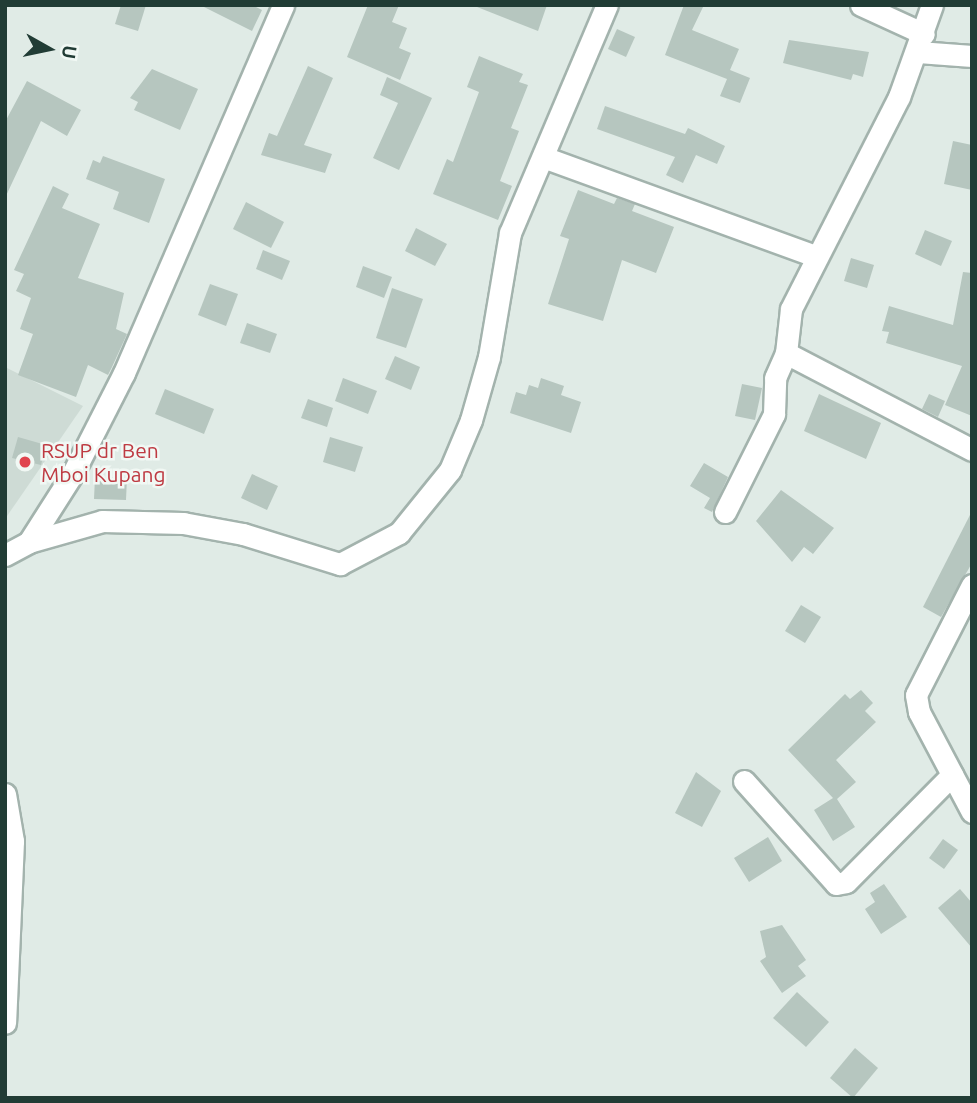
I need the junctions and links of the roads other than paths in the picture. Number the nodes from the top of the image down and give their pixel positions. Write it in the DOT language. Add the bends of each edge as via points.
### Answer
graph roads {
  1 [pos="283,5"];
  2 [pos="607,5"];
  3 [pos="861,5"];
  4 [pos="932,5"];
  5 [pos="921,43"];
  6 [pos="972,56"];
  7 [pos="543,158"];
  8 [pos="815,256"];
  9 [pos="786,353"];
  10 [pos="972,450"];
  11 [pos="725,512"];
  12 [pos="29,542"];
  13 [pos="5,555"];
  14 [pos="972,585"];
  15 [pos="952,775"];
  16 [pos="744,781"];
  17 [pos="5,794"];
  18 [pos="972,812"];
  19 [pos="5,1023"];
  1 -- 12 [label="street" via="124,373 73,473"];
  2 -- 7 [label="street"];
  3 -- 5 [label="street"];
  4 -- 5 [label="street"];
  5 -- 6 [label="street"];
  5 -- 8 [label="street"];
  7 -- 8 [label="street"];
  7 -- 12 [label="street" via="510,233 489,357 471,420 450,470 399,533 340,564 243,534 183,523 102,521"];
  8 -- 9 [label="street" via="791,309"];
  9 -- 10 [label="street"];
  9 -- 11 [label="street" via="775,378 774,414 766,439"];
  12 -- 13 [label="street"];
  14 -- 15 [label="street" via="916,695 919,712"];
  15 -- 16 [label="street" via="846,882 836,884"];
  15 -- 18 [label="street"];
  17 -- 19 [label="street" via="13,841"];
}
